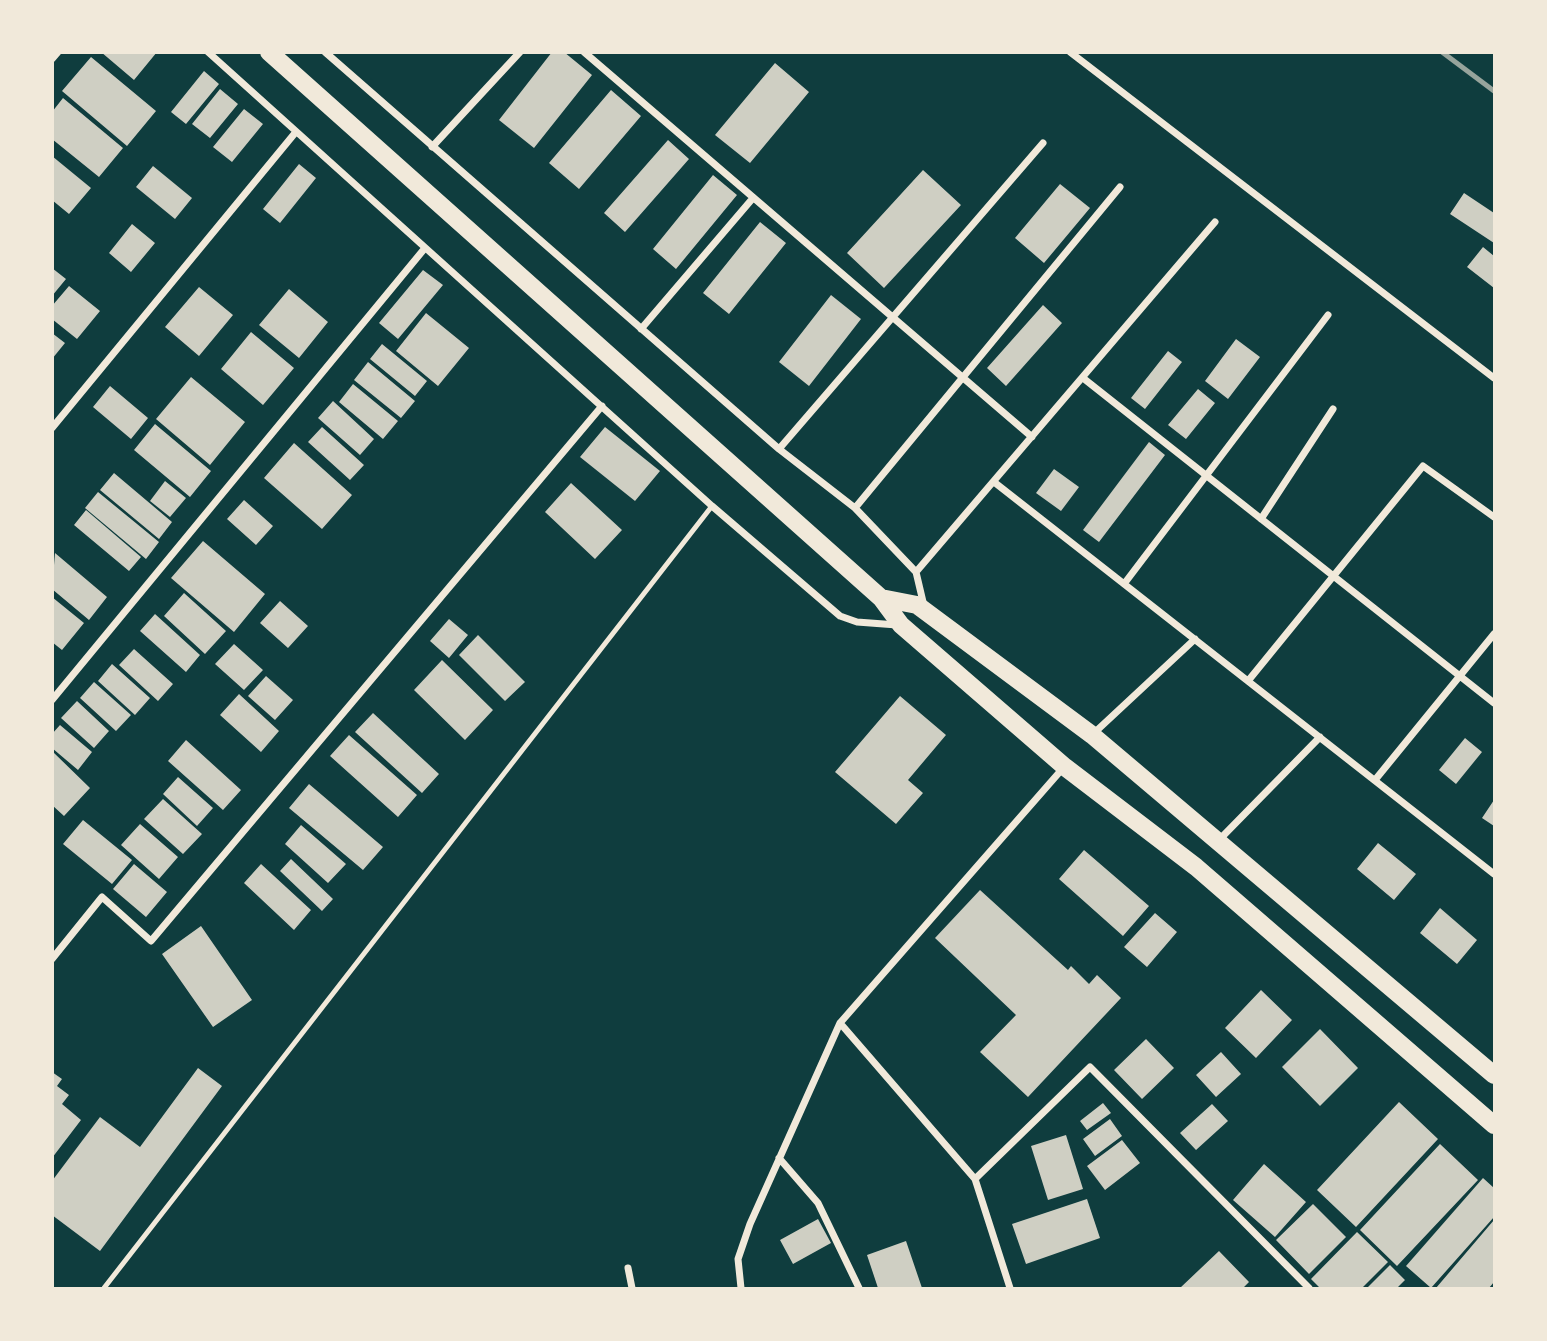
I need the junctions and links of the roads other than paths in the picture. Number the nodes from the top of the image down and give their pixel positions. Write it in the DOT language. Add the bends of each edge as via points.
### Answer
graph roads {
  1 [pos="58,52"];
  2 [pos="208,52"];
  3 [pos="269,52"];
  4 [pos="325,52"];
  5 [pos="520,52"];
  6 [pos="583,52"];
  7 [pos="1070,52"];
  8 [pos="52,59"];
  9 [pos="295,133"];
  10 [pos="1043,143"];
  11 [pos="432,147"];
  12 [pos="1120,187"];
  13 [pos="753,198"];
  14 [pos="1215,222"];
  15 [pos="425,248"];
  16 [pos="1328,315"];
  17 [pos="892,317"];
  18 [pos="641,329"];
  19 [pos="963,378"];
  20 [pos="1083,378"];
  21 [pos="1494,378"];
  22 [pos="602,407"];
  23 [pos="1334,409"];
  24 [pos="52,428"];
  25 [pos="1032,437"];
  26 [pos="779,449"];
  27 [pos="1206,475"];
  28 [pos="994,482"];
  29 [pos="712,506"];
  30 [pos="855,508"];
  31 [pos="1494,517"];
  32 [pos="1261,519"];
  33 [pos="916,572"];
  34 [pos="1334,576"];
  35 [pos="1124,584"];
  36 [pos="877,595"];
  37 [pos="925,611"];
  38 [pos="901,625"];
  39 [pos="1494,634"];
  40 [pos="1195,639"];
  41 [pos="1460,676"];
  42 [pos="1248,681"];
  43 [pos="52,700"];
  44 [pos="1494,703"];
  45 [pos="1092,735"];
  46 [pos="1320,737"];
  47 [pos="1065,767"];
  48 [pos="1375,780"];
  49 [pos="1220,839"];
  50 [pos="1494,874"];
  51 [pos="52,959"];
  52 [pos="840,1023"];
  53 [pos="1494,1075"];
  54 [pos="1494,1125"];
  55 [pos="779,1158"];
  56 [pos="975,1179"];
  57 [pos="628,1268"];
  58 [pos="104,1289"];
  59 [pos="632,1289"];
  60 [pos="741,1289"];
  61 [pos="859,1289"];
  62 [pos="1010,1289"];
  63 [pos="1309,1289"];
  1 -- 8 [label="street"];
  2 -- 9 [label="street"];
  3 -- 36 [label="main road"];
  4 -- 11 [label="street"];
  5 -- 11 [label="street"];
  6 -- 13 [label="street"];
  7 -- 21 [label="street"];
  9 -- 15 [label="street"];
  9 -- 24 [label="street"];
  10 -- 17 [label="street"];
  11 -- 18 [label="street"];
  12 -- 19 [label="street"];
  13 -- 17 [label="street"];
  13 -- 18 [label="street"];
  14 -- 20 [label="street"];
  15 -- 22 [label="street"];
  15 -- 43 [label="street"];
  16 -- 27 [label="street"];
  17 -- 19 [label="street"];
  17 -- 26 [label="street"];
  18 -- 26 [label="street"];
  19 -- 25 [label="street"];
  19 -- 30 [label="street"];
  20 -- 25 [label="street"];
  20 -- 27 [label="street"];
  22 -- 29 [label="street"];
  22 -- 51 [label="street" via="151,942 102,897"];
  23 -- 32 [label="street"];
  25 -- 28 [label="street"];
  26 -- 30 [label="street"];
  27 -- 32 [label="street"];
  27 -- 35 [label="street"];
  28 -- 33 [label="street"];
  28 -- 35 [label="street"];
  29 -- 38 [label="street" via="839,616"];
  29 -- 58 [label="lane"];
  30 -- 33 [label="street"];
  31 -- 34 [label="street" via="1423,466"];
  32 -- 34 [label="street"];
  33 -- 37 [label="street"];
  34 -- 41 [label="street"];
  34 -- 42 [label="street"];
  35 -- 40 [label="street"];
  36 -- 37 [label="main road"];
  36 -- 38 [label="main road"];
  37 -- 45 [label="main road"];
  38 -- 47 [label="main road"];
  39 -- 41 [label="street"];
  40 -- 42 [label="street"];
  40 -- 45 [label="street"];
  41 -- 44 [label="street"];
  41 -- 48 [label="street"];
  42 -- 46 [label="street"];
  45 -- 49 [label="main road"];
  46 -- 48 [label="street"];
  46 -- 49 [label="street"];
  47 -- 52 [label="street"];
  47 -- 54 [label="main road" via="1196,867"];
  48 -- 50 [label="street"];
  49 -- 53 [label="main road"];
  52 -- 55 [label="street"];
  52 -- 56 [label="street"];
  55 -- 60 [label="street" via="737,1259"];
  55 -- 61 [label="street" via="818,1203"];
  56 -- 62 [label="street"];
  56 -- 63 [label="street" via="1090,1067"];
  57 -- 59 [label="street"];
}
